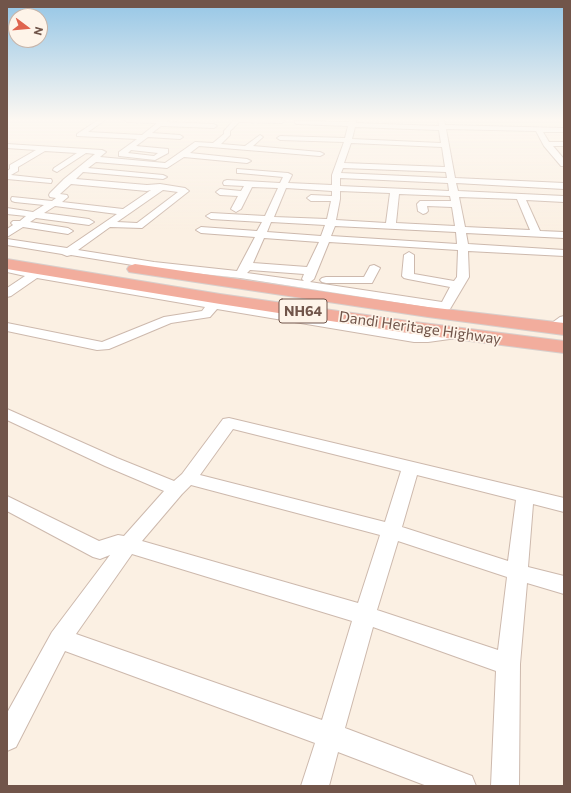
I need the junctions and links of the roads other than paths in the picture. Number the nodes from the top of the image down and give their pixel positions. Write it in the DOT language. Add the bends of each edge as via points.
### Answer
graph roads {
  1 [pos="27,157"];
  2 [pos="75,157"];
  3 [pos="96,157"];
  4 [pos="178,157"];
  5 [pos="210,157"];
  6 [pos="342,157"];
  7 [pos="371,157"];
  8 [pos="446,157"];
  9 [pos="93,159"];
  10 [pos="247,161"];
  11 [pos="339,165"];
  12 [pos="57,170"];
  13 [pos="83,170"];
  14 [pos="240,170"];
  15 [pos="45,171"];
  16 [pos="7,175"];
  17 [pos="334,177"];
  18 [pos="30,179"];
  19 [pos="48,181"];
  20 [pos="451,181"];
  21 [pos="67,182"];
  22 [pos="227,183"];
  23 [pos="250,183"];
  24 [pos="283,186"];
  25 [pos="564,186"];
  26 [pos="160,187"];
  27 [pos="336,188"];
  28 [pos="395,190"];
  29 [pos="220,192"];
  30 [pos="244,194"];
  31 [pos="453,194"];
  32 [pos="64,197"];
  33 [pos="520,197"];
  34 [pos="312,198"];
  35 [pos="15,199"];
  36 [pos="336,199"];
  37 [pos="564,199"];
  38 [pos="107,200"];
  39 [pos="53,203"];
  40 [pos="455,204"];
  41 [pos="236,209"];
  42 [pos="7,211"];
  43 [pos="424,211"];
  44 [pos="119,212"];
  45 [pos="34,215"];
  46 [pos="212,216"];
  47 [pos="268,218"];
  48 [pos="7,222"];
  49 [pos="89,222"];
  50 [pos="331,222"];
  51 [pos="22,224"];
  52 [pos="108,224"];
  53 [pos="391,225"];
  54 [pos="459,229"];
  55 [pos="201,230"];
  56 [pos="68,231"];
  57 [pos="536,233"];
  58 [pos="7,234"];
  59 [pos="260,234"];
  60 [pos="564,235"];
  61 [pos="324,239"];
  62 [pos="7,242"];
  63 [pos="463,246"];
  64 [pos="7,250"];
  65 [pos="67,253"];
  66 [pos="564,253"];
  67 [pos="408,255"];
  68 [pos="7,264"];
  69 [pos="374,268"];
  70 [pos="7,269"];
  71 [pos="159,269"];
  72 [pos="35,274"];
  73 [pos="240,275"];
  74 [pos="308,278"];
  75 [pos="456,286"];
  76 [pos="141,289"];
  77 [pos="7,293"];
  78 [pos="217,302"];
  79 [pos="7,327"];
  80 [pos="468,329"];
  81 [pos="552,329"];
  82 [pos="564,347"];
  83 [pos="7,414"];
  84 [pos="411,468"];
  85 [pos="182,483"];
  86 [pos="525,496"];
  87 [pos="7,503"];
  88 [pos="564,505"];
  89 [pos="392,531"];
  90 [pos="128,545"];
  91 [pos="517,572"];
  92 [pos="564,584"];
  93 [pos="364,615"];
  94 [pos="60,639"];
  95 [pos="508,664"];
  96 [pos="331,736"];
  97 [pos="7,738"];
  98 [pos="315,786"];
  99 [pos="462,786"];
  100 [pos="505,786"];
  1 -- 16 [label="street"];
  2 -- 12 [label="street"];
  3 -- 9 [label="street"];
  4 -- 9 [label="street" via="167,166"];
  5 -- 10 [label="street"];
  6 -- 11 [label="street"];
  7 -- 11 [label="street"];
  8 -- 20 [label="street"];
  9 -- 13 [label="street"];
  11 -- 17 [label="street"];
  13 -- 21 [label="street"];
  13 -- 26 [label="street" via="167,178"];
  14 -- 24 [label="street" via="286,174 288,175"];
  15 -- 18 [label="street"];
  16 -- 18 [label="street"];
  17 -- 20 [label="street"];
  17 -- 27 [label="street"];
  18 -- 19 [label="street"];
  20 -- 25 [label="street"];
  20 -- 31 [label="street"];
  21 -- 26 [label="street"];
  21 -- 32 [label="street" via="53,195"];
  22 -- 23 [label="street"];
  23 -- 24 [label="street"];
  23 -- 30 [label="street"];
  24 -- 27 [label="street"];
  24 -- 47 [label="street"];
  26 -- 52 [label="street"];
  26 -- 52 [label="street" via="185,191 139,226"];
  27 -- 28 [label="street"];
  27 -- 36 [label="street"];
  28 -- 31 [label="street"];
  28 -- 53 [label="street"];
  29 -- 30 [label="street"];
  30 -- 41 [label="street"];
  31 -- 33 [label="street"];
  31 -- 40 [label="street"];
  32 -- 38 [label="street"];
  32 -- 39 [label="street"];
  33 -- 37 [label="street"];
  33 -- 57 [label="street"];
  34 -- 36 [label="street"];
  35 -- 39 [label="street"];
  36 -- 50 [label="street"];
  39 -- 44 [label="street"];
  39 -- 45 [label="street"];
  40 -- 43 [label="street" via="423,203"];
  40 -- 54 [label="street"];
  42 -- 45 [label="street"];
  45 -- 49 [label="street"];
  45 -- 51 [label="street"];
  46 -- 47 [label="street"];
  47 -- 50 [label="street"];
  47 -- 59 [label="street"];
  48 -- 51 [label="street"];
  50 -- 53 [label="street"];
  50 -- 61 [label="street"];
  51 -- 56 [label="street"];
  51 -- 58 [label="street"];
  52 -- 65 [label="street"];
  53 -- 54 [label="street"];
  54 -- 57 [label="street"];
  54 -- 63 [label="street"];
  55 -- 59 [label="street"];
  57 -- 60 [label="street"];
  59 -- 61 [label="street"];
  59 -- 73 [label="street"];
  61 -- 63 [label="street"];
  61 -- 74 [label="street" via="321,252"];
  62 -- 65 [label="street"];
  63 -- 66 [label="street"];
  63 -- 75 [label="street" via="463,277"];
  64 -- 71 [label="highway, NH64" via="123,268"];
  65 -- 71 [label="street"];
  67 -- 75 [label="street" via="408,276"];
  68 -- 76 [label="highway, NH64" via="106,280"];
  69 -- 74 [label="street" via="368,281"];
  70 -- 72 [label="street"];
  71 -- 73 [label="highway, Dandi Heritage Highway / NH64"];
  72 -- 76 [label="street"];
  72 -- 77 [label="street"];
  73 -- 74 [label="street"];
  73 -- 78 [label="highway"];
  73 -- 80 [label="highway, Dandi Heritage Highway / NH64"];
  74 -- 75 [label="street" via="442,306 446,306"];
  76 -- 78 [label="highway, Dandi Heritage Highway / NH64"];
  78 -- 79 [label="street" via="203,315 168,320 104,346"];
  78 -- 80 [label="highway, Dandi Heritage Highway / NH64"];
  80 -- 81 [label="highway, Dandi Heritage Highway / NH64"];
  81 -- 82 [label="highway, Dandi Heritage Highway / NH64"];
  83 -- 85 [label="street" via="111,462"];
  84 -- 85 [label="street" via="229,423"];
  84 -- 86 [label="street"];
  84 -- 89 [label="street"];
  85 -- 89 [label="street"];
  85 -- 90 [label="street"];
  86 -- 88 [label="street"];
  86 -- 91 [label="street"];
  87 -- 90 [label="street" via="100,552 109,545"];
  89 -- 91 [label="street"];
  89 -- 93 [label="street"];
  90 -- 93 [label="street"];
  90 -- 94 [label="street"];
  91 -- 92 [label="street"];
  91 -- 95 [label="street"];
  93 -- 95 [label="street"];
  93 -- 96 [label="street"];
  94 -- 96 [label="street"];
  94 -- 97 [label="street"];
  95 -- 100 [label="street"];
  96 -- 98 [label="street"];
  96 -- 99 [label="street"];
}
